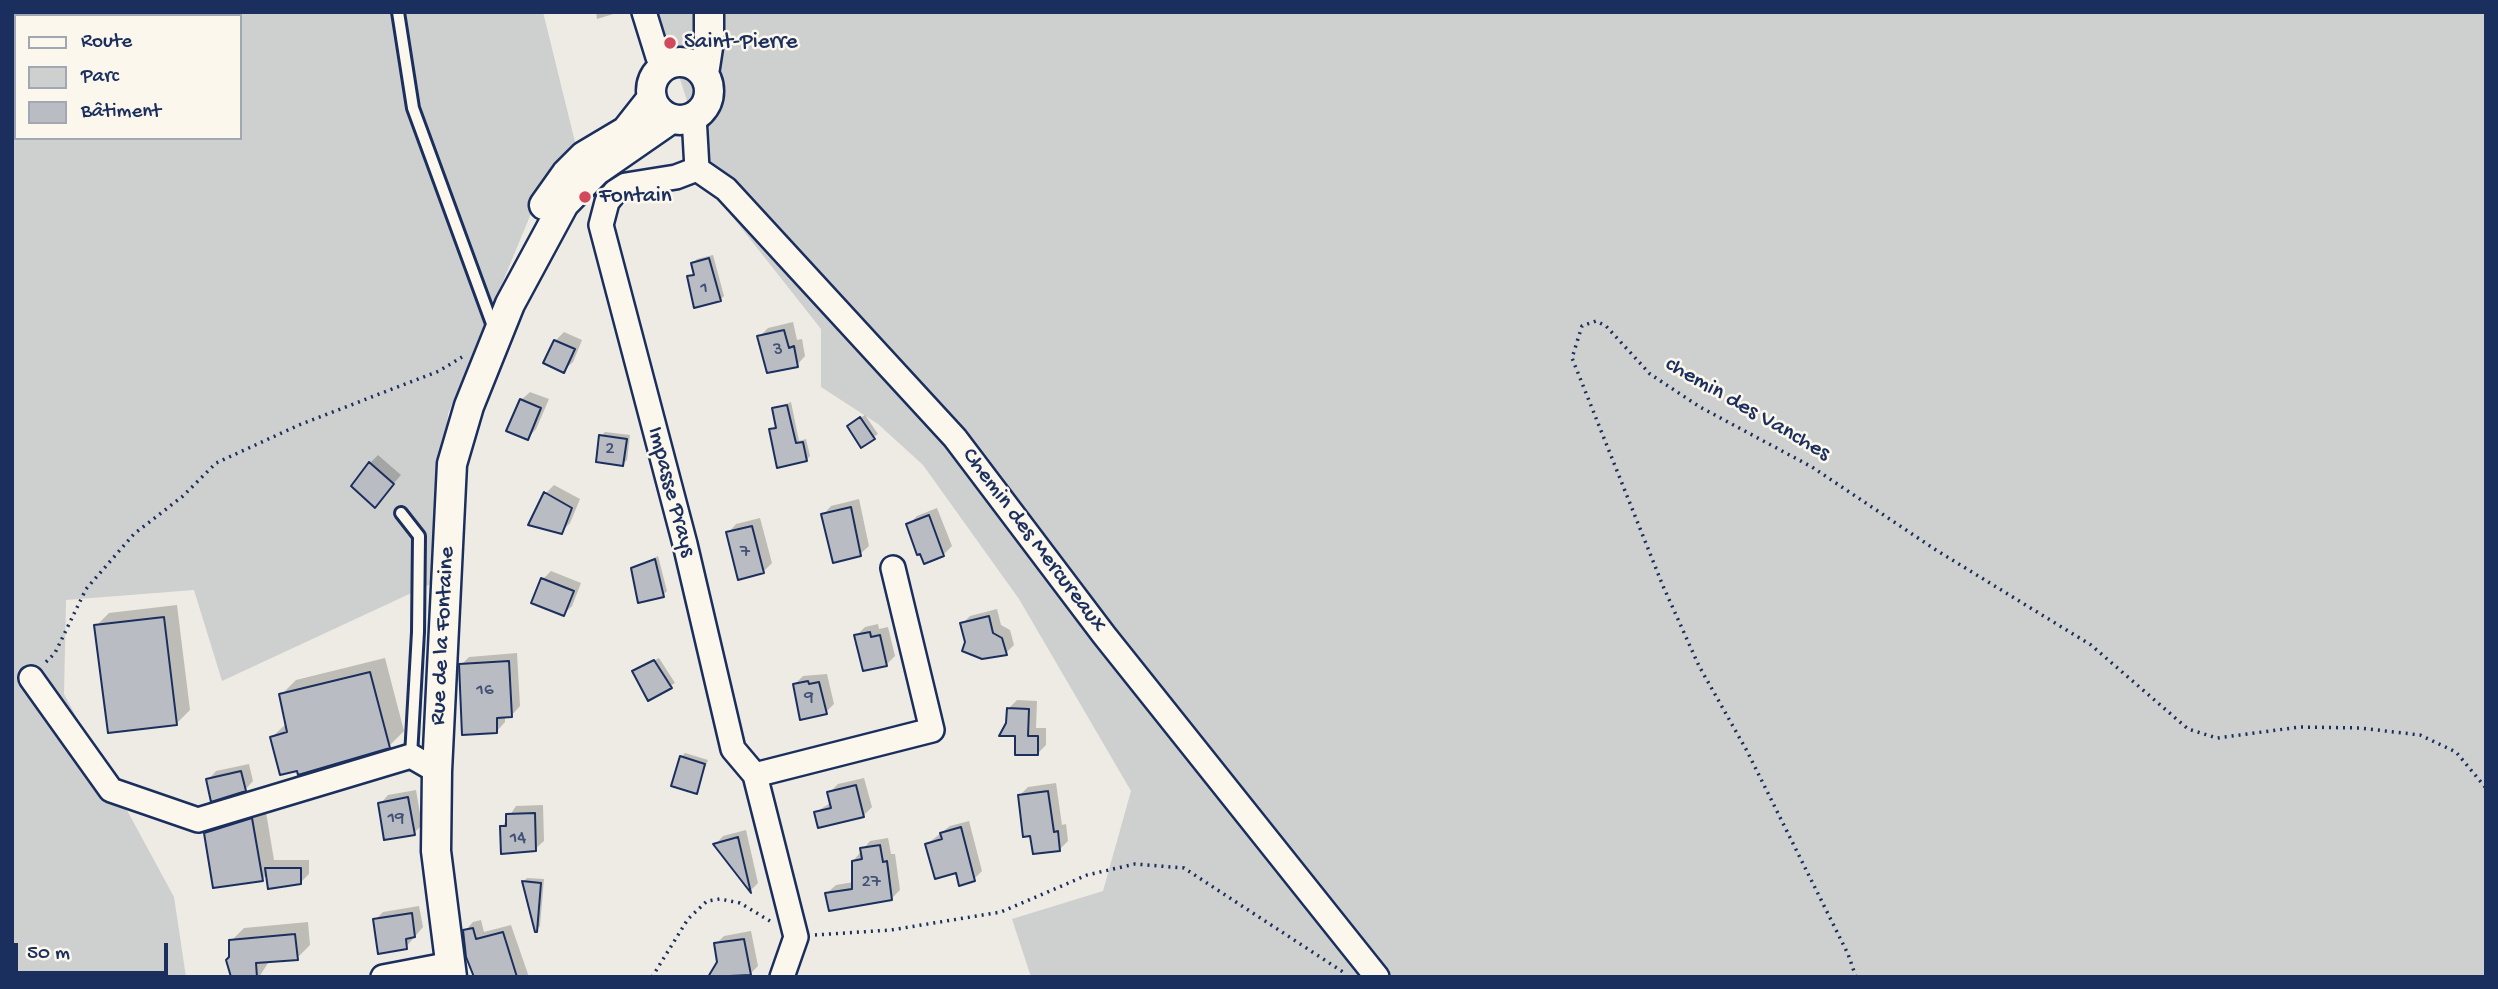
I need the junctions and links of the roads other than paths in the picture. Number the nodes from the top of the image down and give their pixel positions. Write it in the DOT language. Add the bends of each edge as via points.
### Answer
graph roads {
  1 [pos="398,12"];
  2 [pos="644,12"];
  3 [pos="693,12"];
  4 [pos="709,12"];
  5 [pos="683,67"];
  6 [pos="652,98"];
  7 [pos="683,117"];
  8 [pos="697,169"];
  9 [pos="510,304"];
  10 [pos="497,335"];
  11 [pos="401,513"];
  12 [pos="893,568"];
  13 [pos="31,678"];
  14 [pos="411,756"];
  15 [pos="437,771"];
  16 [pos="755,775"];
  17 [pos="451,970"];
  18 [pos="383,977"];
  19 [pos="782,977"];
  20 [pos="1377,977"];
  1 -- 10 [label="lane" via="414,108"];
  2 -- 5 [label="street" via="658,57"];
  3 -- 5 [label="street"];
  4 -- 5 [label="street" via="709,41"];
  5 -- 6 [label="street" via="653,79"];
  5 -- 7 [label="street" via="709,92 702,110"];
  6 -- 7 [label="street" via="663,114"];
  6 -- 9 [label="street, Rue de la Fontaine" via="626,131 575,165 545,203 515,275"];
  7 -- 8 [label="street"];
  7 -- 9 [label="street, Rue de la Fontaine" via="596,171 564,204"];
  8 -- 16 [label="street, Impasse Prays" via="626,185 607,202 601,225 733,748"];
  8 -- 20 [label="street, Chemin des Mercureaux" via="726,189 955,438 1104,635"];
  9 -- 10 [label="street, Rue de la Fontaine"];
  10 -- 15 [label="street, Rue de la Fontaine" via="452,464"];
  11 -- 14 [label="lane" via="419,536"];
  12 -- 16 [label="street" via="932,730"];
  13 -- 14 [label="street" via="111,790 198,820"];
  14 -- 15 [label="street"];
  15 -- 17 [label="street, Rue de la Fontaine" via="436,850"];
  16 -- 19 [label="street, Impasse Prays" via="796,937"];
  17 -- 18 [label="street"];
}
